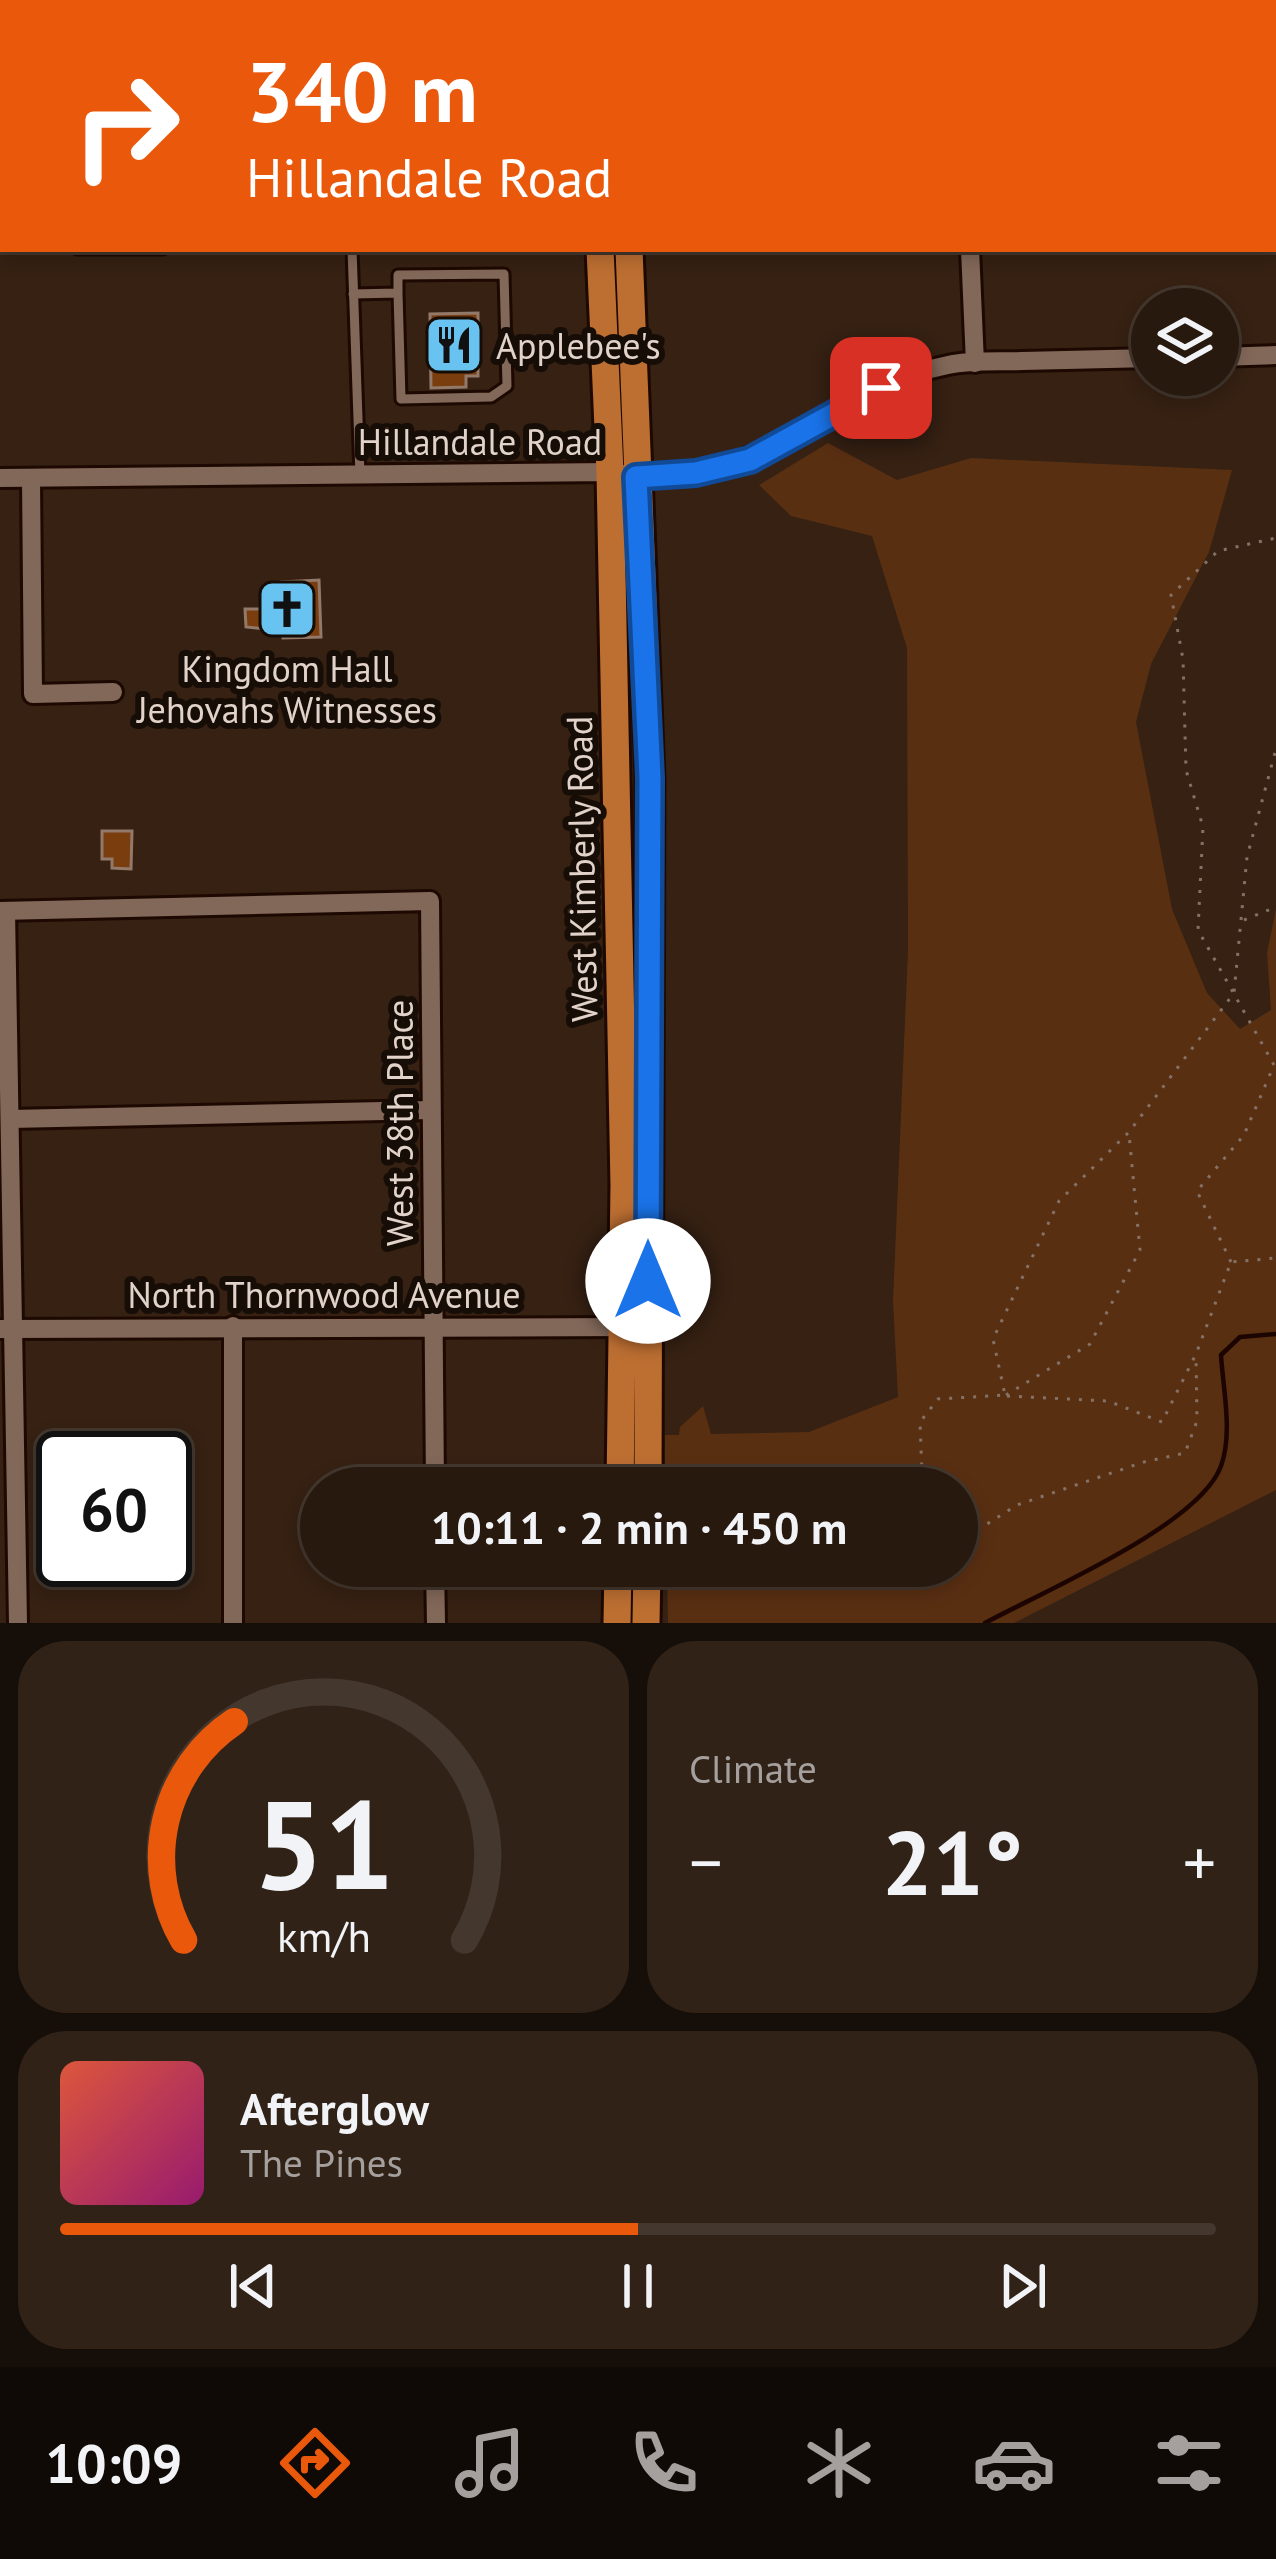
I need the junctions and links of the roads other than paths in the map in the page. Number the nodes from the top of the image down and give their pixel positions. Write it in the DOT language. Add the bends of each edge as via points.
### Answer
graph roads {
  1 [pos="352,252"];
  2 [pos="600,252"];
  3 [pos="629,252"];
  4 [pos="970,252"];
  5 [pos="398,293"];
  6 [pos="353,294"];
  7 [pos="1276,355"];
  8 [pos="1239,356"];
  9 [pos="1131,359"];
  10 [pos="975,363"];
  11 [pos="623,474"];
  12 [pos="360,475"];
  13 [pos="0,478"];
  14 [pos="31,479"];
  15 [pos="113,692"];
  16 [pos="3,911"];
  17 [pos="431,1110"];
  18 [pos="10,1119"];
  19 [pos="233,1326"];
  20 [pos="434,1327"];
  21 [pos="636,1327"];
  22 [pos="7,1329"];
  23 [pos="435,1467"];
  24 [pos="622,1467"];
  25 [pos="646,1467"];
  26 [pos="435,1587"];
  27 [pos="618,1587"];
  28 [pos="647,1587"];
  29 [pos="18,1623"];
  30 [pos="233,1623"];
  31 [pos="436,1623"];
  32 [pos="617,1623"];
  33 [pos="646,1623"];
  1 -- 6 [label="lane"];
  2 -- 11 [label="main road, West Kimberly Road"];
  3 -- 11 [label="main road, West Kimberly Road"];
  4 -- 10 [label="street"];
  5 -- 5 [label="lane" via="401,399 503,391 504,274 398,275"];
  5 -- 6 [label="lane"];
  6 -- 12 [label="lane"];
  7 -- 8 [label="street"];
  9 -- 10 [label="street, Hillandale Road"];
  10 -- 11 [label="street, Hillandale Road" via="949,364 872,392 750,460 696,473"];
  11 -- 12 [label="street, Hillandale Road"];
  11 -- 21 [label="main road, West Kimberly Road" via="624,1161"];
  12 -- 14 [label="street, Hillandale Road"];
  13 -- 14 [label="street, Hillandale Road"];
  14 -- 15 [label="street" via="33,694"];
  16 -- 17 [label="street, West 38th Place" via="430,901"];
  16 -- 18 [label="street"];
  17 -- 18 [label="street"];
  17 -- 20 [label="street, West 38th Place"];
  18 -- 22 [label="street"];
  19 -- 20 [label="street, North Thornwood Avenue"];
  19 -- 22 [label="street, North Thornwood Avenue"];
  19 -- 30 [label="street"];
  20 -- 21 [label="street, North Thornwood Avenue"];
  20 -- 23 [label="street, West 38th Place"];
  21 -- 24 [label="main road, West Kimberly Road"];
  21 -- 25 [label="main road, West Kimberly Road"];
  22 -- 29 [label="street"];
  26 -- 31 [label="street"];
  27 -- 32 [label="main road"];
  28 -- 33 [label="main road"];
}
